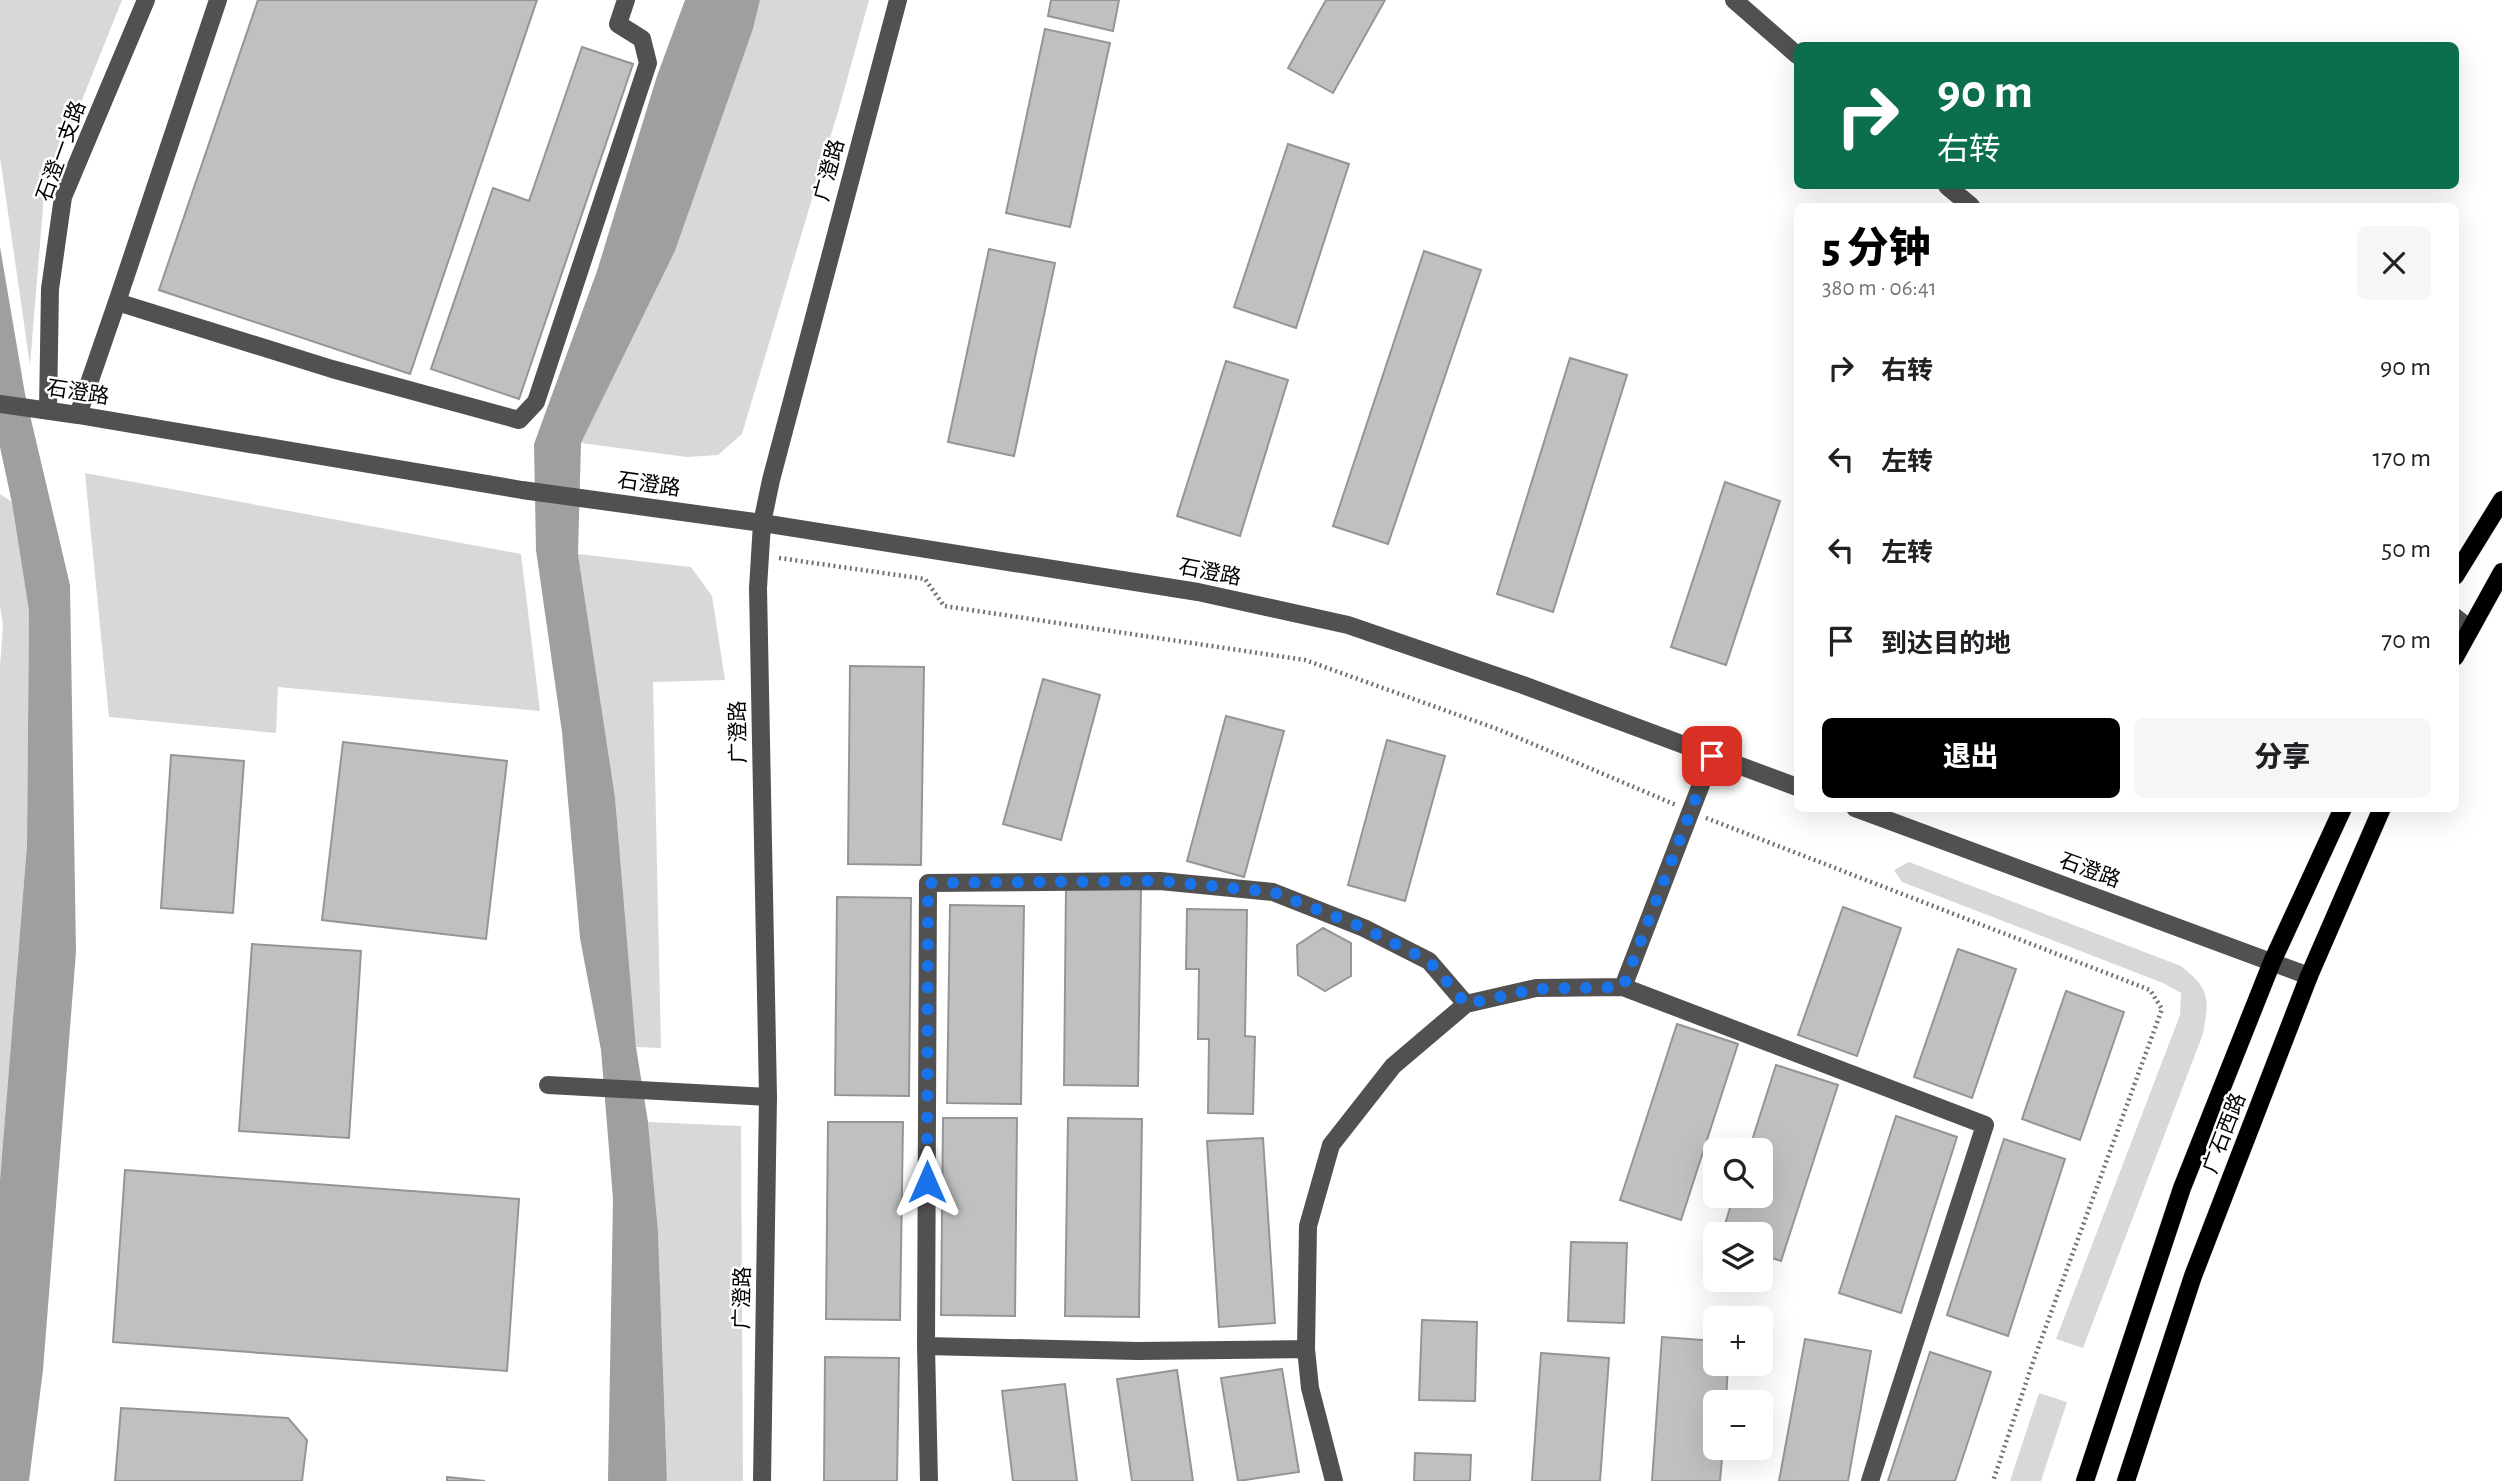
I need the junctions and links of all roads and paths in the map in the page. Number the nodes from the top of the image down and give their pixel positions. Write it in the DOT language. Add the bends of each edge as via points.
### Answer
graph roads {
  1 [pos="146,0"];
  2 [pos="218,0"];
  3 [pos="626,0"];
  4 [pos="898,0"];
  5 [pos="1734,0"];
  6 [pos="1794,52"];
  7 [pos="1951,189"];
  8 [pos="1967,203"];
  9 [pos="117,302"];
  10 [pos="0,404"];
  11 [pos="48,410"];
  12 [pos="78,415"];
  13 [pos="2502,500"];
  14 [pos="762,523"];
  15 [pos="760,555"];
  16 [pos="2459,570"];
  17 [pos="2502,572"];
  18 [pos="2462,623"];
  19 [pos="1712,756"];
  20 [pos="1794,787"];
  21 [pos="1691,812"];
  22 [pos="1866,812"];
  23 [pos="2341,812"];
  24 [pos="2380,812"];
  25 [pos="2272,961"];
  26 [pos="2309,975"];
  27 [pos="1623,987"];
  28 [pos="1466,1004"];
  29 [pos="548,1085"];
  30 [pos="768,1097"];
  31 [pos="926,1346"];
  32 [pos="1306,1349"];
  33 [pos="762,1481"];
  34 [pos="929,1481"];
  35 [pos="1334,1481"];
  36 [pos="1870,1481"];
  37 [pos="1993,1481"];
  38 [pos="2085,1481"];
  39 [pos="2126,1481"];
  1 -- 11 [label="street, 石澄一支路" via="63,197 50,289"];
  2 -- 9 [label="street"];
  3 -- 9 [label="street" via="618,24 642,39 648,63 536,402 519,420 332,369"];
  4 -- 14 [label="street, 广澄路"];
  5 -- 6 [label="street"];
  7 -- 8 [label="street"];
  9 -- 12 [label="street"];
  10 -- 11 [label="street, 石澄路"];
  11 -- 12 [label="street, 石澄路"];
  12 -- 14 [label="street, 石澄路" via="522,490"];
  13 -- 16 [label="main road"];
  14 -- 15 [label="street, 广澄路"];
  14 -- 19 [label="street, 石澄路" via="1198,592 1348,625"];
  15 -- 21 [label="path" via="925,579 944,606 1305,660 1500,730"];
  15 -- 30 [label="street, 广澄路"];
  17 -- 18 [label="main road"];
  19 -- 20 [label="street, 石澄路"];
  19 -- 21 [label="street"];
  21 -- 27 [label="street"];
  21 -- 37 [label="path" via="2150,990 2162,1009"];
  22 -- 25 [label="street, 石澄路"];
  23 -- 25 [label="main road"];
  24 -- 26 [label="main road, 广石西路"];
  25 -- 26 [label="street, 石澄路"];
  25 -- 38 [label="main road" via="2182,1188"];
  26 -- 39 [label="main road, 广石西路" via="2193,1276"];
  27 -- 28 [label="street" via="1536,989"];
  27 -- 36 [label="street" via="1985,1125"];
  28 -- 31 [label="street" via="1429,961 1364,928 1273,892 1160,881 928,883"];
  28 -- 32 [label="street" via="1393,1066 1331,1145 1308,1226"];
  29 -- 30 [label="street"];
  30 -- 33 [label="street, 广澄路"];
  31 -- 32 [label="street"];
  31 -- 34 [label="street"];
  32 -- 35 [label="street" via="1310,1388"];
}
